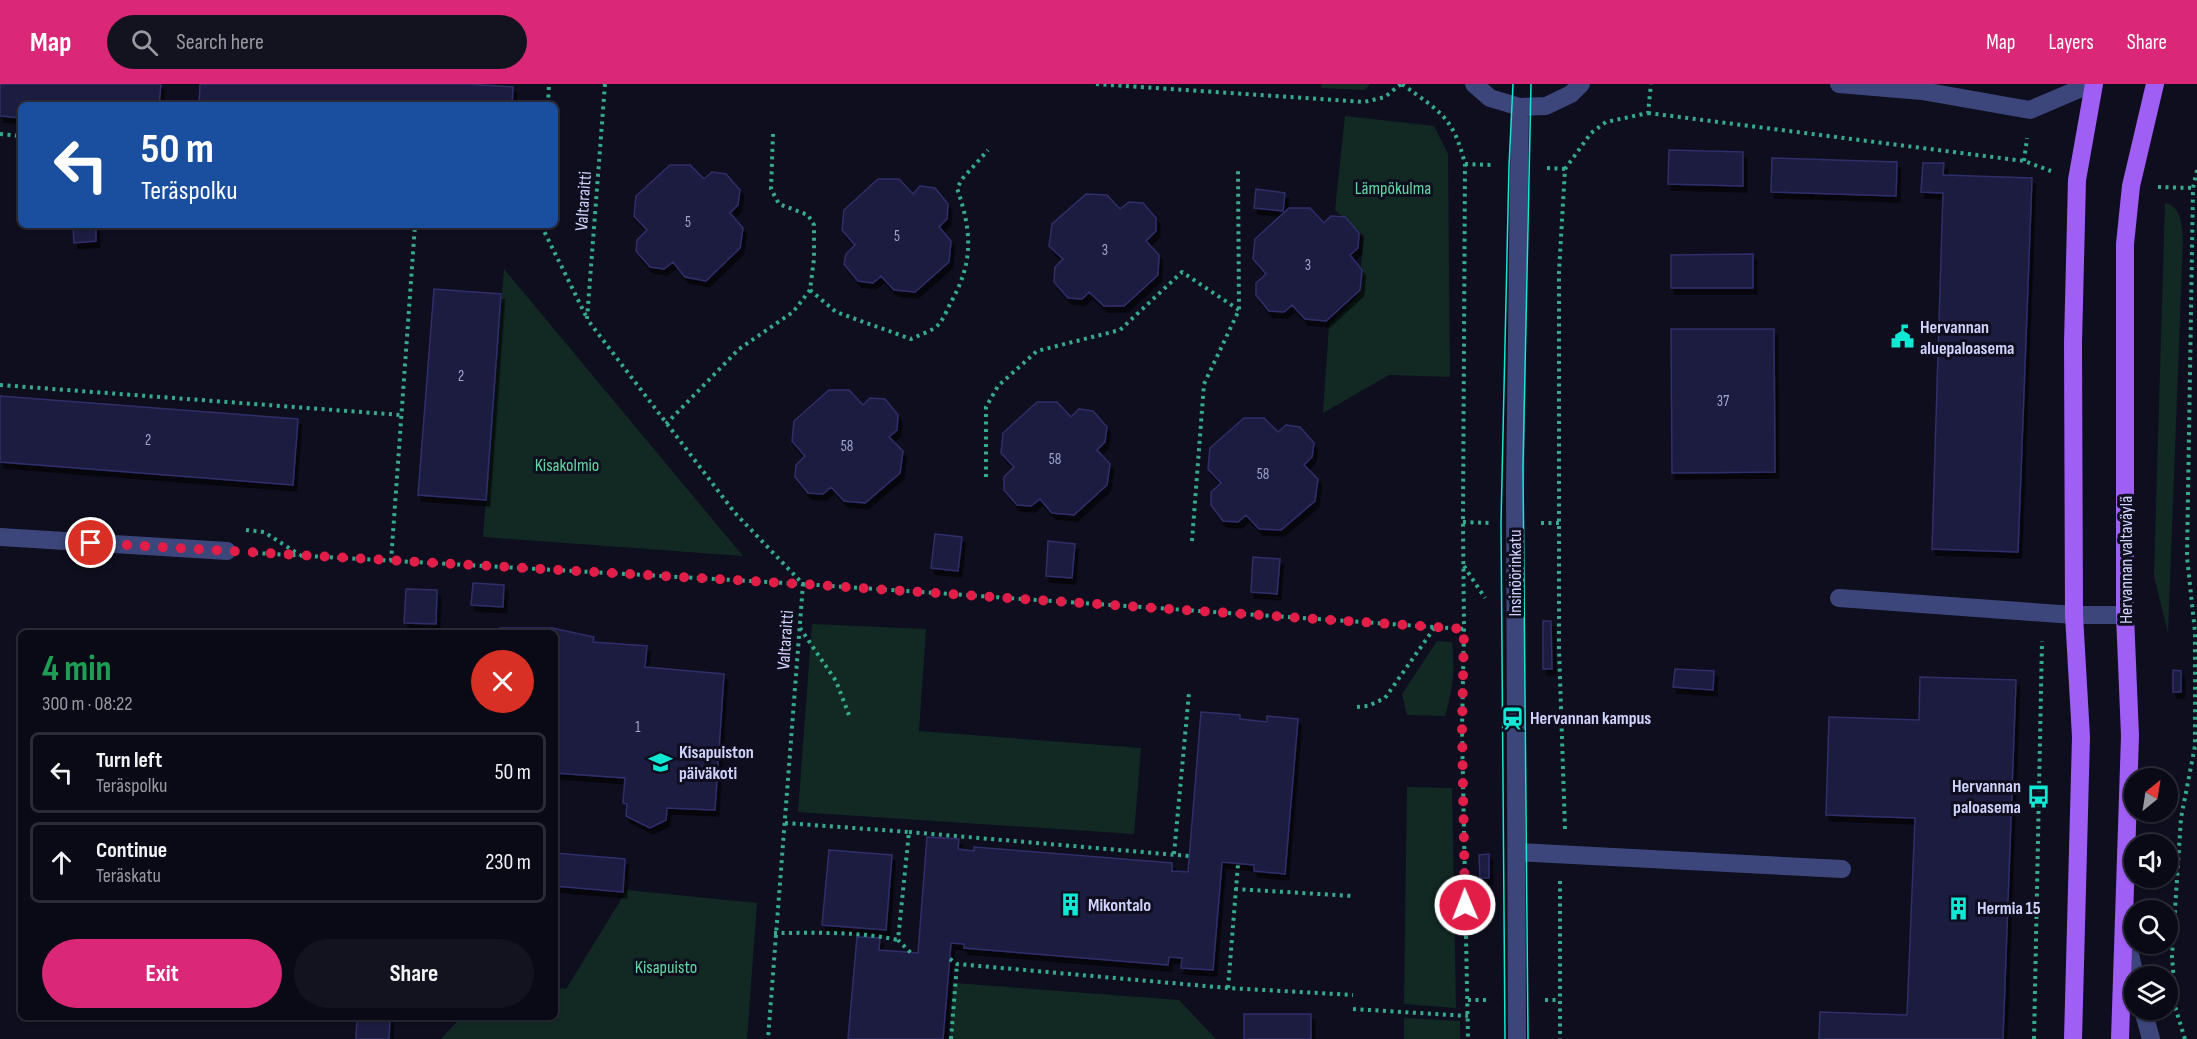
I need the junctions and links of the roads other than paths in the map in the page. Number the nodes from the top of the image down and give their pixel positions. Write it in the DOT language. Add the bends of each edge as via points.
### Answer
graph roads {
  1 [pos="1474,84"];
  2 [pos="1581,84"];
  3 [pos="1839,84"];
  4 [pos="2093,84"];
  5 [pos="2155,84"];
  6 [pos="1520,107"];
  7 [pos="0,537"];
  8 [pos="227,551"];
  9 [pos="1839,598"];
  10 [pos="2074,615"];
  11 [pos="2126,615"];
  12 [pos="1516,852"];
  13 [pos="1842,869"];
  14 [pos="2125,900"];
  15 [pos="2124,928"];
  16 [pos="2146,1020"];
  17 [pos="1517,1039"];
  18 [pos="2073,1039"];
  19 [pos="2120,1039"];
  20 [pos="2151,1039"];
  1 -- 6 [label="street" via="1490,98"];
  2 -- 6 [label="street" via="1571,94 1546,106"];
  3 -- 4 [label="street" via="1922,91 2030,110"];
  4 -- 10 [label="main road" via="2076,180"];
  5 -- 11 [label="main road, Hervannan valtaväylä" via="2131,186 2125,244"];
  6 -- 12 [label="street, Insinöörinkatu"];
  7 -- 8 [label="street"];
  9 -- 10 [label="street"];
  10 -- 11 [label="street"];
  10 -- 18 [label="main road" via="2080,737"];
  11 -- 14 [label="main road, Hervannan valtaväylä" via="2130,736"];
  12 -- 13 [label="street"];
  12 -- 17 [label="street, Insinöörinkatu"];
  15 -- 19 [label="main road, Hervannan valtaväylä"];
  16 -- 20 [label="street"];
}
